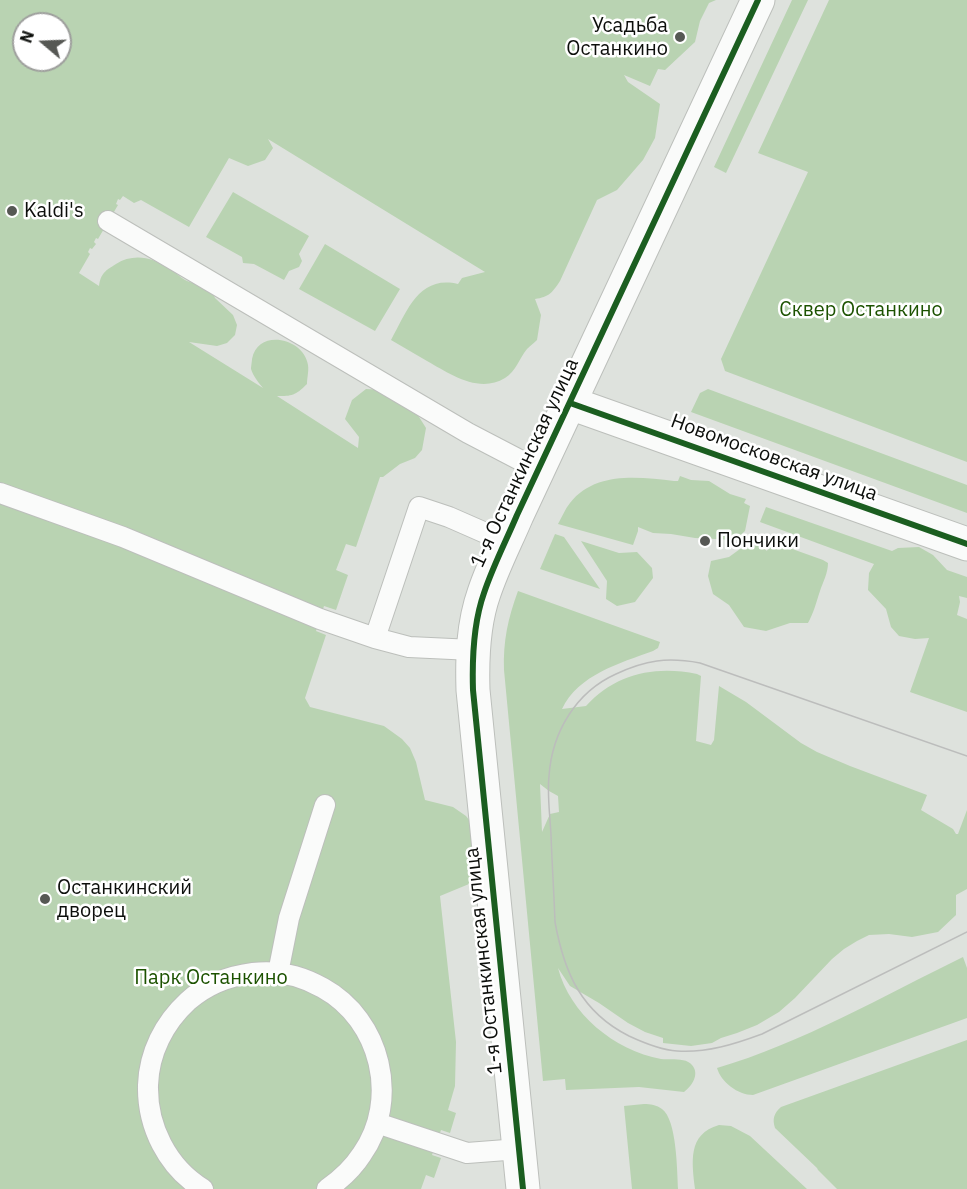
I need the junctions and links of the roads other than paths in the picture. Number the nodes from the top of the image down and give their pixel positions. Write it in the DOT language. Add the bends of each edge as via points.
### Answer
graph roads {
  1 [pos="758,0"];
  2 [pos="108,221"];
  3 [pos="570,403"];
  4 [pos="539,470"];
  5 [pos="0,493"];
  6 [pos="506,542"];
  7 [pos="967,544"];
  8 [pos="375,638"];
  9 [pos="473,650"];
  10 [pos="325,805"];
  11 [pos="278,973"];
  12 [pos="377,1123"];
  13 [pos="519,1149"];
  14 [pos="203,1189"];
  15 [pos="327,1189"];
  16 [pos="523,1189"];
  1 -- 3 [label="street, 1-я Останкинская улица"];
  2 -- 4 [label="lane" via="468,433"];
  3 -- 4 [label="street, 1-я Останкинская улица"];
  3 -- 7 [label="street, Новомосковская улица"];
  4 -- 6 [label="street, 1-я Останкинская улица"];
  5 -- 8 [label="lane" via="123,537"];
  6 -- 8 [label="lane" via="419,507"];
  6 -- 9 [label="street, 1-я Останкинская улица" via="483,594"];
  8 -- 9 [label="lane" via="409,647"];
  9 -- 13 [label="street, 1-я Останкинская улица" via="473,690"];
  10 -- 11 [label="lane" via="289,918"];
  11 -- 12 [label="lane" via="314,982 329,991 367,1031 375,1048 382,1084"];
  11 -- 14 [label="lane" via="242,974 207,987 178,1010 152,1058 148,1095 155,1131 173,1163"];
  12 -- 13 [label="lane" via="467,1153"];
  12 -- 15 [label="lane" via="363,1154"];
  13 -- 16 [label="street, 1-я Останкинская улица"];
}
